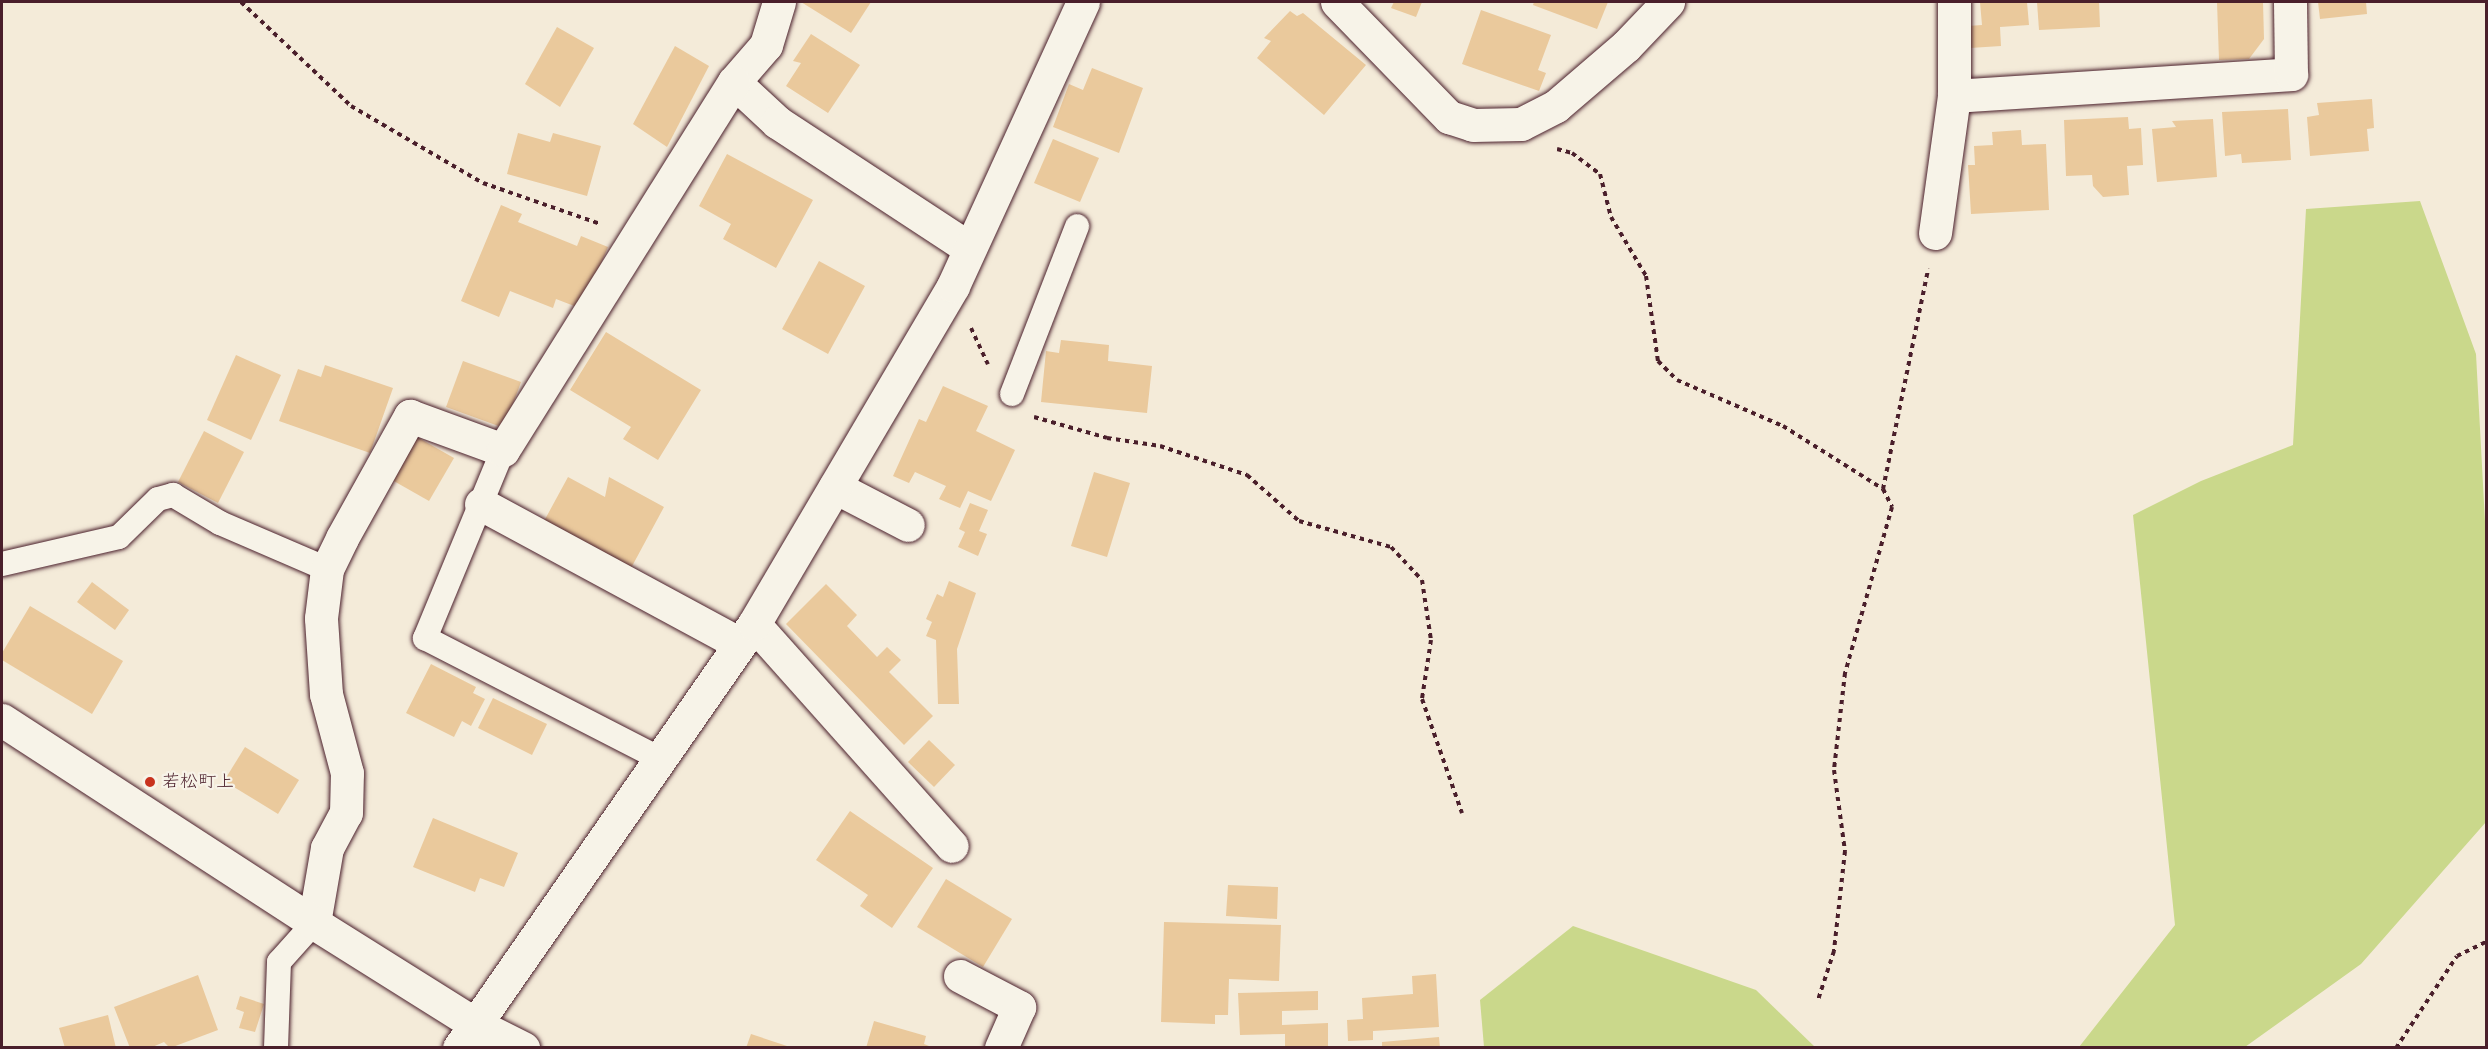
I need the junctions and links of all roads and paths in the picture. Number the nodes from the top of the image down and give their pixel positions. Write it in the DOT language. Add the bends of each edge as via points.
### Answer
graph roads {
  1 [pos="242,2"];
  2 [pos="779,2"];
  3 [pos="1083,2"];
  4 [pos="1337,2"];
  5 [pos="1668,2"];
  6 [pos="1954,2"];
  7 [pos="2290,2"];
  8 [pos="734,82"];
  9 [pos="1954,96"];
  10 [pos="1547,146"];
  11 [pos="1077,226"];
  12 [pos="1935,233"];
  13 [pos="639,237"];
  14 [pos="969,248"];
  15 [pos="953,286"];
  16 [pos="1012,394"];
  17 [pos="503,450"];
  18 [pos="835,487"];
  19 [pos="1883,489"];
  20 [pos="481,504"];
  21 [pos="908,525"];
  22 [pos="2,564"];
  23 [pos="327,569"];
  24 [pos="747,634"];
  25 [pos="2,720"];
  26 [pos="660,759"];
  27 [pos="1461,813"];
  28 [pos="952,846"];
  29 [pos="314,923"];
  30 [pos="2487,942"];
  31 [pos="960,976"];
  32 [pos="1818,1000"];
  33 [pos="467,1036"];
  34 [pos="276,1047"];
  35 [pos="523,1047"];
  36 [pos="1001,1047"];
  37 [pos="2396,1047"];
  1 -- 13 [label="path" via="351,106 483,183"];
  2 -- 8 [label="street" via="766,45"];
  3 -- 14 [label="street"];
  4 -- 5 [label="street" via="1449,117 1473,125 1521,124 1556,106 1626,46"];
  6 -- 9 [label="street"];
  7 -- 9 [label="street" via="2291,74"];
  8 -- 13 [label="street"];
  8 -- 14 [label="street" via="777,122"];
  9 -- 12 [label="street"];
  10 -- 19 [label="path" via="1572,153 1600,174 1611,217 1646,276 1658,361 1677,380 1783,426"];
  11 -- 16 [label="lane"];
  12 -- 19 [label="path"];
  13 -- 17 [label="street"];
  14 -- 15 [label="street"];
  15 -- 16 [label="path" via="986,362"];
  15 -- 18 [label="street"];
  16 -- 27 [label="path" via="1033,417 1107,438 1160,446 1246,475 1299,521 1391,547 1422,580 1431,640 1422,699"];
  17 -- 20 [label="lane"];
  17 -- 23 [label="street" via="410,416"];
  18 -- 21 [label="street"];
  18 -- 24 [label="street"];
  19 -- 32 [label="path" via="1892,507 1845,673 1834,770 1845,851 1834,951"];
  20 -- 24 [label="street"];
  20 -- 26 [label="lane" via="425,638"];
  22 -- 23 [label="lane" via="119,537 158,499 173,495 220,523"];
  23 -- 29 [label="street" via="321,618 326,694 347,773 346,813 327,848"];
  24 -- 26 [label="street"];
  24 -- 28 [label="street"];
  25 -- 29 [label="street"];
  26 -- 33 [label="street"];
  29 -- 33 [label="street"];
  29 -- 34 [label="lane" via="279,962"];
  30 -- 37 [label="path" via="2457,956"];
  31 -- 36 [label="street" via="1019,1007"];
  33 -- 35 [label="street"];
}
